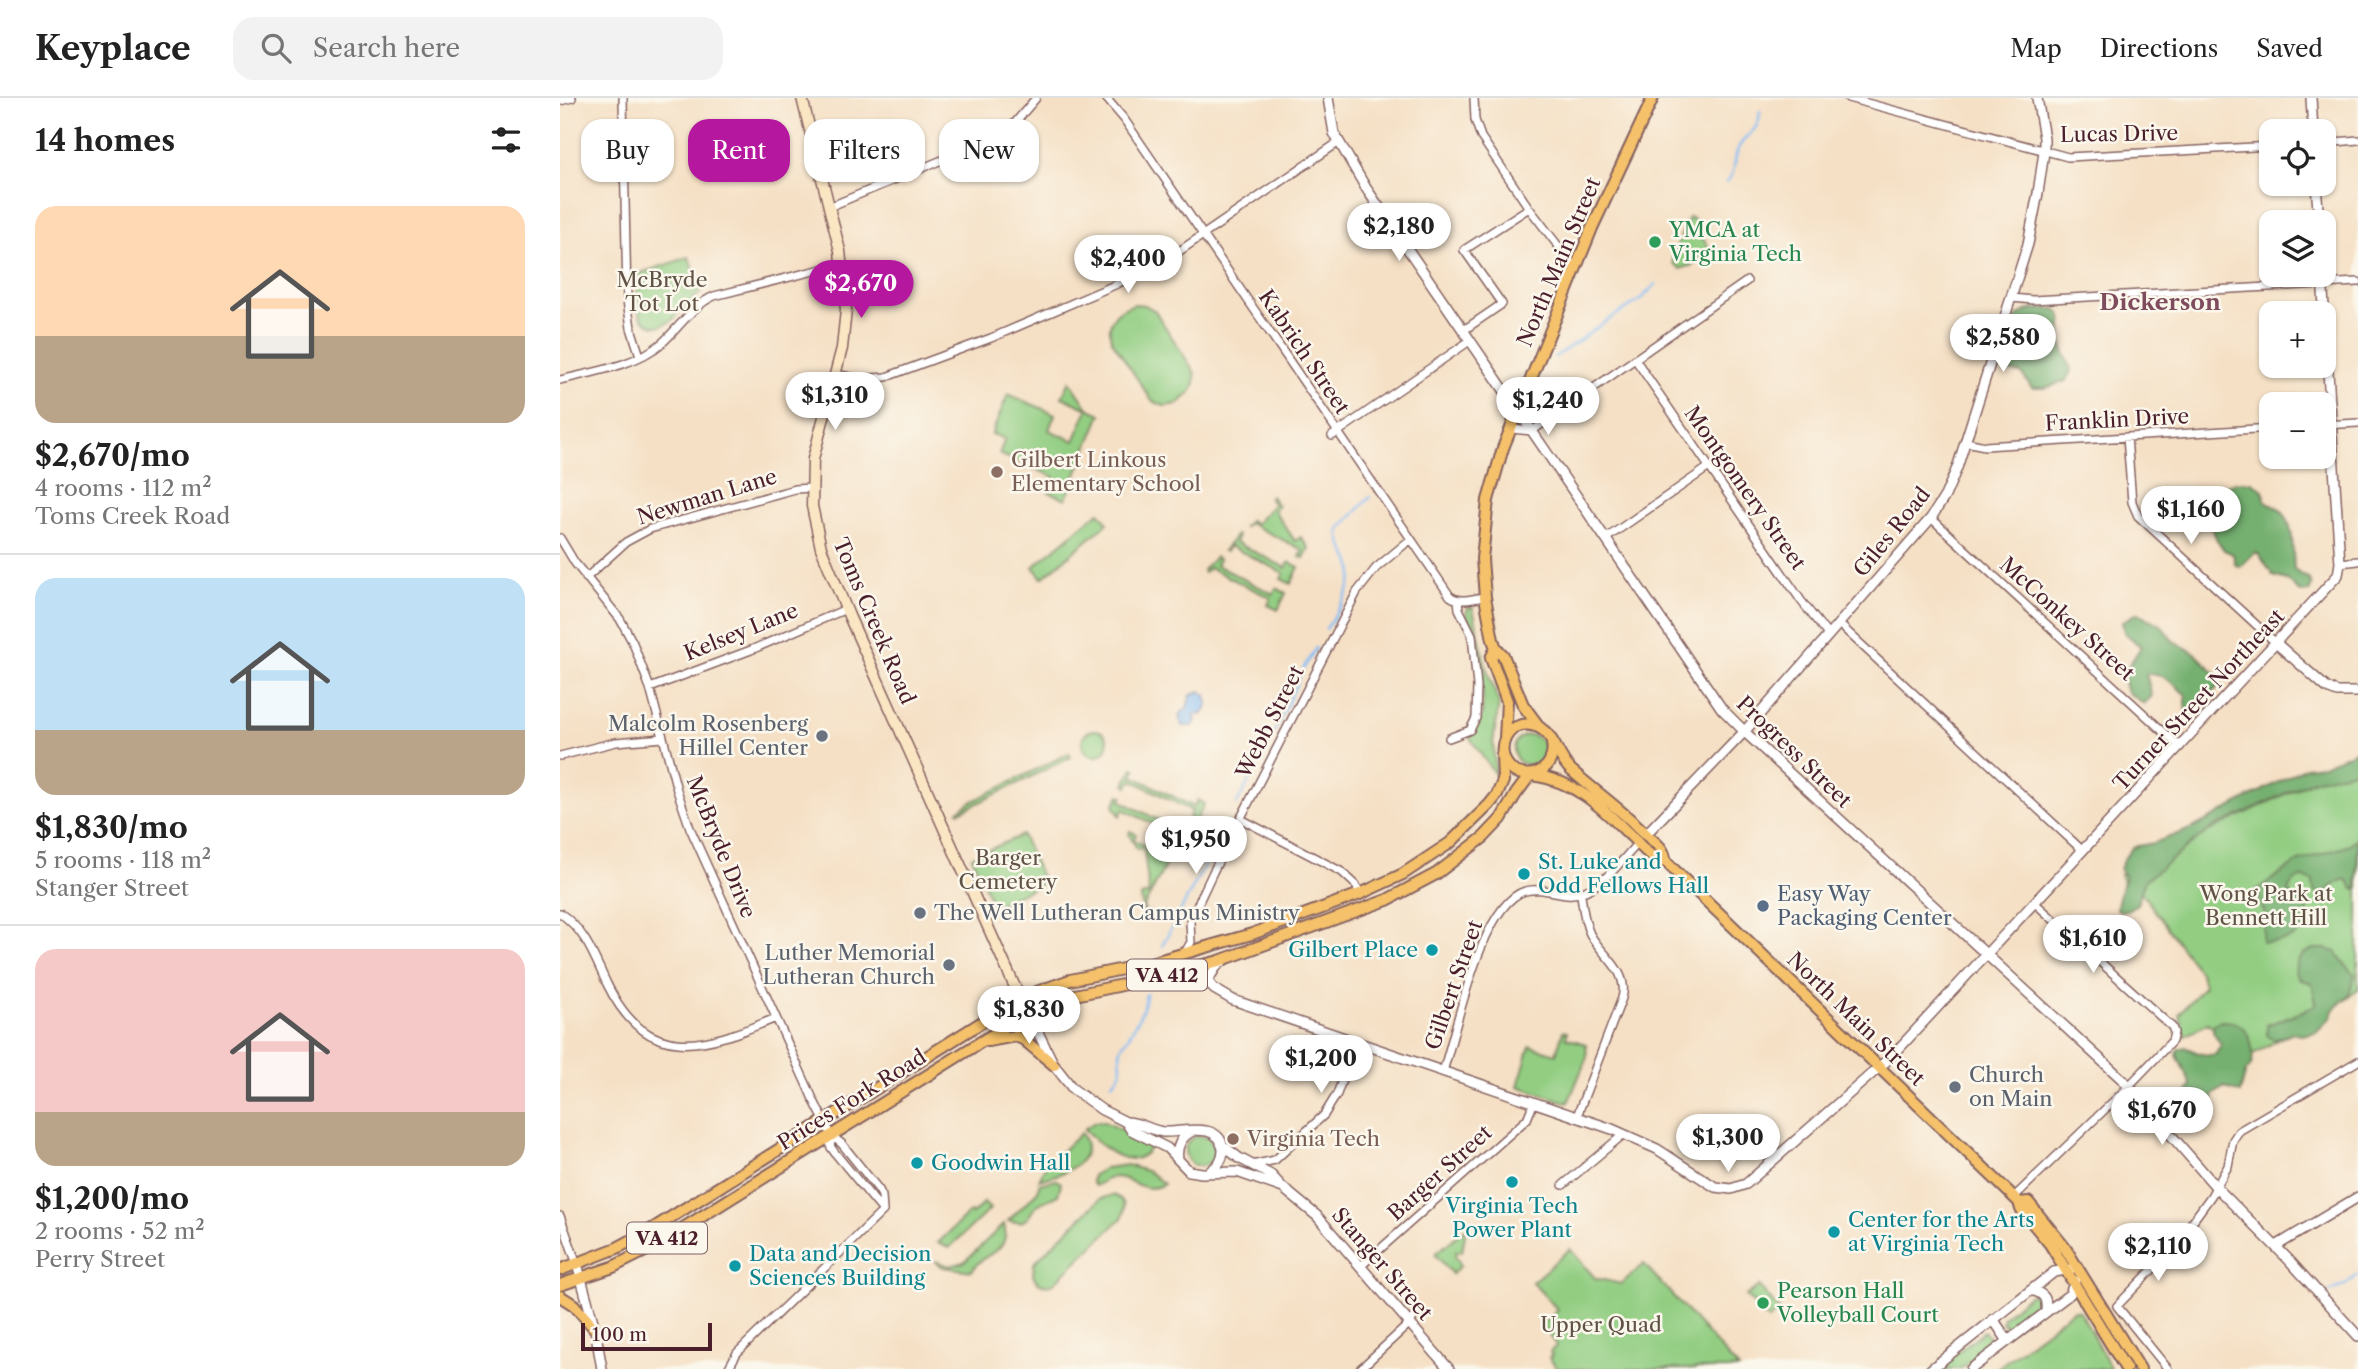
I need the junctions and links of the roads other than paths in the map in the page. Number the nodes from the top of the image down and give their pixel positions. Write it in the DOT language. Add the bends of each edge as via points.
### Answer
graph roads {
  1 [pos="572,98"];
  2 [pos="623,98"];
  3 [pos="802,98"];
  4 [pos="1035,98"];
  5 [pos="1106,98"];
  6 [pos="1328,98"];
  7 [pos="1474,98"];
  8 [pos="1653,98"];
  9 [pos="1848,98"];
  10 [pos="2037,98"];
  11 [pos="2311,98"];
  12 [pos="560,101"];
  13 [pos="2312,119"];
  14 [pos="2358,140"];
  15 [pos="1339,142"];
  16 [pos="2336,142"];
  17 [pos="2259,147"];
  18 [pos="2044,152"];
  19 [pos="829,207"];
  20 [pos="1529,208"];
  21 [pos="1203,235"];
  22 [pos="842,264"];
  23 [pos="1576,269"];
  24 [pos="2336,280"];
  25 [pos="1747,281"];
  26 [pos="2358,282"];
  27 [pos="2259,284"];
  28 [pos="2322,287"];
  29 [pos="2012,298"];
  30 [pos="1464,330"];
  31 [pos="1471,340"];
  32 [pos="640,356"];
  33 [pos="1635,359"];
  34 [pos="835,373"];
  35 [pos="560,380"];
  36 [pos="2326,392"];
  37 [pos="1518,411"];
  38 [pos="2358,423"];
  39 [pos="2336,424"];
  40 [pos="1510,429"];
  41 [pos="2259,429"];
  42 [pos="1532,431"];
  43 [pos="1335,434"];
  44 [pos="2127,437"];
  45 [pos="1966,442"];
  46 [pos="1709,467"];
  47 [pos="2331,469"];
  48 [pos="811,488"];
  49 [pos="1931,518"];
  50 [pos="560,538"];
  51 [pos="1411,539"];
  52 [pos="1605,539"];
  53 [pos="2358,561"];
  54 [pos="2340,563"];
  55 [pos="586,578"];
  56 [pos="1485,597"];
  57 [pos="1458,600"];
  58 [pos="846,609"];
  59 [pos="1838,623"];
  60 [pos="1828,635"];
  61 [pos="2276,643"];
  62 [pos="1496,648"];
  63 [pos="650,688"];
  64 [pos="2358,692"];
  65 [pos="1539,728"];
  66 [pos="1744,732"];
  67 [pos="663,738"];
  68 [pos="1450,738"];
  69 [pos="1505,738"];
  70 [pos="1552,743"];
  71 [pos="2180,747"];
  72 [pos="1502,754"];
  73 [pos="560,756"];
  74 [pos="1532,775"];
  75 [pos="1241,819"];
  76 [pos="1623,828"];
  77 [pos="1646,834"];
  78 [pos="1638,843"];
  79 [pos="2083,851"];
  80 [pos="1666,862"];
  81 [pos="1403,874"];
  82 [pos="1360,894"];
  83 [pos="1581,895"];
  84 [pos="2035,903"];
  85 [pos="1363,910"];
  86 [pos="560,913"];
  87 [pos="1328,923"];
  88 [pos="1192,937"];
  89 [pos="1213,946"];
  90 [pos="1184,954"];
  91 [pos="1987,956"];
  92 [pos="1226,959"];
  93 [pos="1178,973"];
  94 [pos="1208,980"];
  95 [pos="1022,999"];
  96 [pos="1029,1014"];
  97 [pos="776,1018"];
  98 [pos="1356,1042"];
  99 [pos="979,1044"];
  100 [pos="2358,1061"];
  101 [pos="1054,1065"];
  102 [pos="1880,1068"];
  103 [pos="1443,1071"];
  104 [pos="2129,1086"];
  105 [pos="1534,1102"];
  106 [pos="1577,1116"];
  107 [pos="825,1121"];
  108 [pos="1126,1122"];
  109 [pos="1194,1131"];
  110 [pos="1624,1134"];
  111 [pos="832,1136"];
  112 [pos="1221,1144"];
  113 [pos="1178,1159"];
  114 [pos="1275,1160"];
  115 [pos="1252,1165"];
  116 [pos="1209,1172"];
  117 [pos="1271,1175"];
  118 [pos="1563,1185"];
  119 [pos="1283,1188"];
  120 [pos="2217,1188"];
  121 [pos="2358,1197"];
  122 [pos="2017,1200"];
  123 [pos="560,1216"];
  124 [pos="2276,1246"];
  125 [pos="577,1264"];
  126 [pos="1362,1266"];
  127 [pos="2079,1268"];
  128 [pos="2066,1269"];
  129 [pos="560,1270"];
  130 [pos="580,1279"];
  131 [pos="2075,1283"];
  132 [pos="560,1285"];
  133 [pos="2031,1290"];
  134 [pos="560,1296"];
  135 [pos="1418,1310"];
  136 [pos="2046,1312"];
  137 [pos="1993,1320"];
  138 [pos="1410,1323"];
  139 [pos="594,1329"];
  140 [pos="2358,1336"];
  141 [pos="2008,1341"];
  142 [pos="602,1369"];
  143 [pos="728,1369"];
  144 [pos="1360,1369"];
  145 [pos="1449,1369"];
  146 [pos="1931,1369"];
  147 [pos="1971,1369"];
  148 [pos="2126,1369"];
  149 [pos="2140,1369"];
  150 [pos="2168,1369"];
  1 -- 12 [label="street"];
  2 -- 32 [label="street" via="626,300"];
  3 -- 19 [label="main road, Toms Creek Road"];
  4 -- 19 [label="street" via="1014,124 990,140"];
  5 -- 21 [label="street, Kabrich Street"];
  6 -- 15 [label="street, Progress Street"];
  7 -- 20 [label="street" via="1478,131"];
  8 -- 23 [label="main road, North Main Street"];
  9 -- 18 [label="street, Lucas Drive"];
  10 -- 18 [label="street, Giles Road"];
  11 -- 13 [label="street"];
  14 -- 16 [label="street"];
  15 -- 21 [label="street"];
  15 -- 30 [label="street, Progress Street"];
  17 -- 18 [label="street, Lucas Drive" via="2068,157"];
  18 -- 29 [label="street, Giles Road" via="2033,222"];
  19 -- 22 [label="main road, Toms Creek Road"];
  20 -- 23 [label="street"];
  20 -- 30 [label="street" via="1464,250 1502,304"];
  21 -- 34 [label="street" via="1117,284 913,369 860,379"];
  21 -- 43 [label="street, Kabrich Street"];
  22 -- 32 [label="street" via="710,298 660,344"];
  22 -- 34 [label="main road, Toms Creek Road" via="846,324"];
  23 -- 37 [label="main road, North Main Street"];
  24 -- 26 [label="street"];
  25 -- 33 [label="street"];
  27 -- 29 [label="street"];
  28 -- 36 [label="street"];
  29 -- 45 [label="street, Giles Road"];
  30 -- 31 [label="street, Progress Street"];
  31 -- 37 [label="street, Progress Street"];
  31 -- 43 [label="street"];
  32 -- 35 [label="street"];
  33 -- 42 [label="street"];
  33 -- 46 [label="street, Montgomery Street"];
  34 -- 48 [label="main road, Toms Creek Road" via="816,445"];
  37 -- 40 [label="main road, North Main Street"];
  37 -- 42 [label="street, Progress Street"];
  38 -- 39 [label="street"];
  40 -- 42 [label="street"];
  40 -- 56 [label="main road, North Main Street" via="1486,514"];
  41 -- 44 [label="street, Franklin Drive"];
  42 -- 52 [label="street, Progress Street"];
  43 -- 51 [label="street, Kabrich Street"];
  44 -- 45 [label="street, Franklin Drive" via="1985,446"];
  44 -- 61 [label="street" via="2132,502 2138,516"];
  45 -- 49 [label="street, Giles Road" via="1952,483"];
  46 -- 52 [label="street"];
  46 -- 60 [label="street, Montgomery Street"];
  47 -- 54 [label="street"];
  48 -- 55 [label="street, Newman Lane" via="657,527 629,539"];
  48 -- 58 [label="main road, Toms Creek Road" via="819,542"];
  49 -- 59 [label="street, Giles Road"];
  49 -- 71 [label="street, McConkey Street"];
  50 -- 55 [label="street, McBryde Drive"];
  51 -- 57 [label="street, Kabrich Street" via="1450,596"];
  51 -- 75 [label="street, Webb Street" via="1376,568 1357,592"];
  52 -- 66 [label="street, Progress Street" via="1722,709"];
  53 -- 54 [label="street"];
  54 -- 61 [label="street, Turner Street Northeast" via="2335,580"];
  55 -- 63 [label="street, McBryde Drive" via="626,629"];
  56 -- 57 [label="street"];
  56 -- 62 [label="main road, North Main Street"];
  57 -- 68 [label="street" via="1472,635 1478,702 1469,730"];
  58 -- 63 [label="street, Kelsey Lane"];
  58 -- 95 [label="main road, Toms Creek Road"];
  59 -- 60 [label="street, Giles Road"];
  59 -- 79 [label="street"];
  60 -- 66 [label="street, Giles Road"];
  61 -- 64 [label="street" via="2327,688"];
  61 -- 71 [label="street, Turner Street Northeast"];
  62 -- 65 [label="main road, North Main Street"];
  62 -- 69 [label="main road, North Main Street" via="1491,658 1507,701"];
  63 -- 67 [label="street, McBryde Drive"];
  65 -- 69 [label="main road" via="1523,725"];
  65 -- 70 [label="main road"];
  66 -- 77 [label="street, Giles Road"];
  66 -- 91 [label="street, Progress Street"];
  67 -- 73 [label="street" via="616,742"];
  67 -- 97 [label="street, McBryde Drive" via="690,828"];
  69 -- 72 [label="main road"];
  70 -- 74 [label="main road" via="1548,764"];
  70 -- 77 [label="main road, North Main Street" via="1569,768"];
  71 -- 79 [label="street, Turner Street Northeast"];
  72 -- 74 [label="main road" via="1511,769"];
  72 -- 81 [label="main road, Prices Fork Road / VA 412" via="1503,781 1489,805 1450,844"];
  74 -- 76 [label="main road, North Main Street" via="1571,785"];
  74 -- 85 [label="main road, Prices Fork Road / VA 412" via="1501,819 1461,856"];
  75 -- 82 [label="street" via="1342,872"];
  75 -- 88 [label="street, Webb Street" via="1191,921"];
  76 -- 77 [label="main road"];
  76 -- 78 [label="main road, North Main Street"];
  77 -- 80 [label="main road, North Main Street" via="1663,850"];
  78 -- 80 [label="main road, North Main Street" via="1654,860"];
  78 -- 83 [label="street"];
  79 -- 84 [label="street, Turner Street Northeast"];
  80 -- 102 [label="main road, North Main Street"];
  81 -- 82 [label="main road, Prices Fork Road / VA 412"];
  81 -- 85 [label="main road" via="1368,899"];
  82 -- 87 [label="main road"];
  82 -- 89 [label="main road, Prices Fork Road / VA 412"];
  83 -- 103 [label="street, Gilbert Street" via="1531,890 1504,905 1476,961"];
  83 -- 106 [label="street" via="1589,931 1619,972 1624,994"];
  84 -- 91 [label="street, Turner Street Northeast"];
  84 -- 104 [label="street" via="2172,1027 2172,1041"];
  85 -- 87 [label="main road, Prices Fork Road / VA 412"];
  86 -- 97 [label="street" via="583,935 625,1014 654,1036 677,1044 697,1044"];
  87 -- 92 [label="main road, Prices Fork Road / VA 412"];
  88 -- 89 [label="street"];
  88 -- 90 [label="street, Webb Street"];
  89 -- 90 [label="main road, Prices Fork Road / VA 412"];
  90 -- 95 [label="main road, Prices Fork Road / VA 412" via="1070,980"];
  91 -- 102 [label="street, Turner Street Northeast"];
  91 -- 104 [label="street, Progress Street"];
  92 -- 93 [label="main road, Prices Fork Road / VA 412"];
  92 -- 94 [label="street"];
  93 -- 94 [label="street" via="1192,971"];
  93 -- 96 [label="main road, Prices Fork Road / VA 412" via="1075,995"];
  94 -- 98 [label="street, Turner Street Northeast" via="1233,1000"];
  95 -- 96 [label="main road, Toms Creek Road"];
  95 -- 107 [label="main road, Prices Fork Road / VA 412"];
  96 -- 99 [label="main road, Prices Fork Road / VA 412"];
  96 -- 101 [label="street"];
  97 -- 107 [label="street, McBryde Drive"];
  98 -- 103 [label="street, Turner Street Northeast"];
  98 -- 114 [label="street" via="1332,1104"];
  99 -- 101 [label="main road" via="1015,1037"];
  99 -- 111 [label="main road, Prices Fork Road / VA 412"];
  100 -- 120 [label="street" via="2239,1132"];
  101 -- 108 [label="street" via="1073,1089"];
  102 -- 110 [label="street, Turner Street Northeast" via="1757,1176 1737,1187 1715,1187 1657,1149"];
  102 -- 122 [label="main road, North Main Street"];
  103 -- 105 [label="street, Turner Street Northeast"];
  104 -- 120 [label="street, Progress Street"];
  104 -- 122 [label="street"];
  105 -- 106 [label="street, Turner Street Northeast"];
  105 -- 126 [label="street, Barger Street" via="1527,1119"];
  106 -- 110 [label="street, Turner Street Northeast"];
  107 -- 111 [label="street, McBryde Drive"];
  107 -- 125 [label="main road, Prices Fork Road / VA 412" via="649,1231"];
  108 -- 109 [label="street" via="1160,1132"];
  108 -- 113 [label="street" via="1131,1130 1157,1141"];
  109 -- 112 [label="street" via="1208,1130"];
  109 -- 113 [label="street" via="1179,1144"];
  110 -- 118 [label="street"];
  111 -- 130 [label="main road, Prices Fork Road / VA 412" via="653,1247"];
  111 -- 143 [label="street, McBryde Drive" via="879,1190 883,1212 737,1353"];
  112 -- 115 [label="street, Stanger Street"];
  112 -- 116 [label="street" via="1221,1160"];
  113 -- 116 [label="street" via="1189,1171"];
  114 -- 115 [label="street"];
  114 -- 117 [label="street"];
  115 -- 117 [label="street, Stanger Street"];
  116 -- 119 [label="street, Stanger Street" via="1237,1172"];
  117 -- 119 [label="street, Stanger Street"];
  119 -- 126 [label="street, Stanger Street" via="1324,1223"];
  120 -- 124 [label="street, Progress Street"];
  120 -- 150 [label="street" via="2174,1247 2117,1306"];
  121 -- 124 [label="street"];
  122 -- 127 [label="main road, North Main Street" via="2028,1202"];
  122 -- 128 [label="main road, North Main Street"];
  123 -- 125 [label="street"];
  124 -- 140 [label="street, Progress Street"];
  125 -- 129 [label="main road, Prices Fork Road / VA 412"];
  125 -- 130 [label="street"];
  126 -- 138 [label="street, Stanger Street"];
  127 -- 128 [label="street"];
  127 -- 131 [label="street"];
  127 -- 149 [label="main road, North Main Street"];
  128 -- 131 [label="main road, North Main Street"];
  128 -- 133 [label="street" via="2054,1272"];
  130 -- 132 [label="main road, Prices Fork Road / VA 412"];
  130 -- 139 [label="street"];
  131 -- 136 [label="street" via="2070,1294"];
  131 -- 148 [label="main road, North Main Street"];
  133 -- 136 [label="street" via="2046,1298"];
  133 -- 137 [label="street"];
  134 -- 139 [label="main road"];
  135 -- 138 [label="street"];
  136 -- 141 [label="street"];
  137 -- 141 [label="street"];
  137 -- 146 [label="street"];
  138 -- 144 [label="street"];
  138 -- 145 [label="street, Stanger Street"];
  139 -- 142 [label="street"];
  141 -- 147 [label="street"];
}
